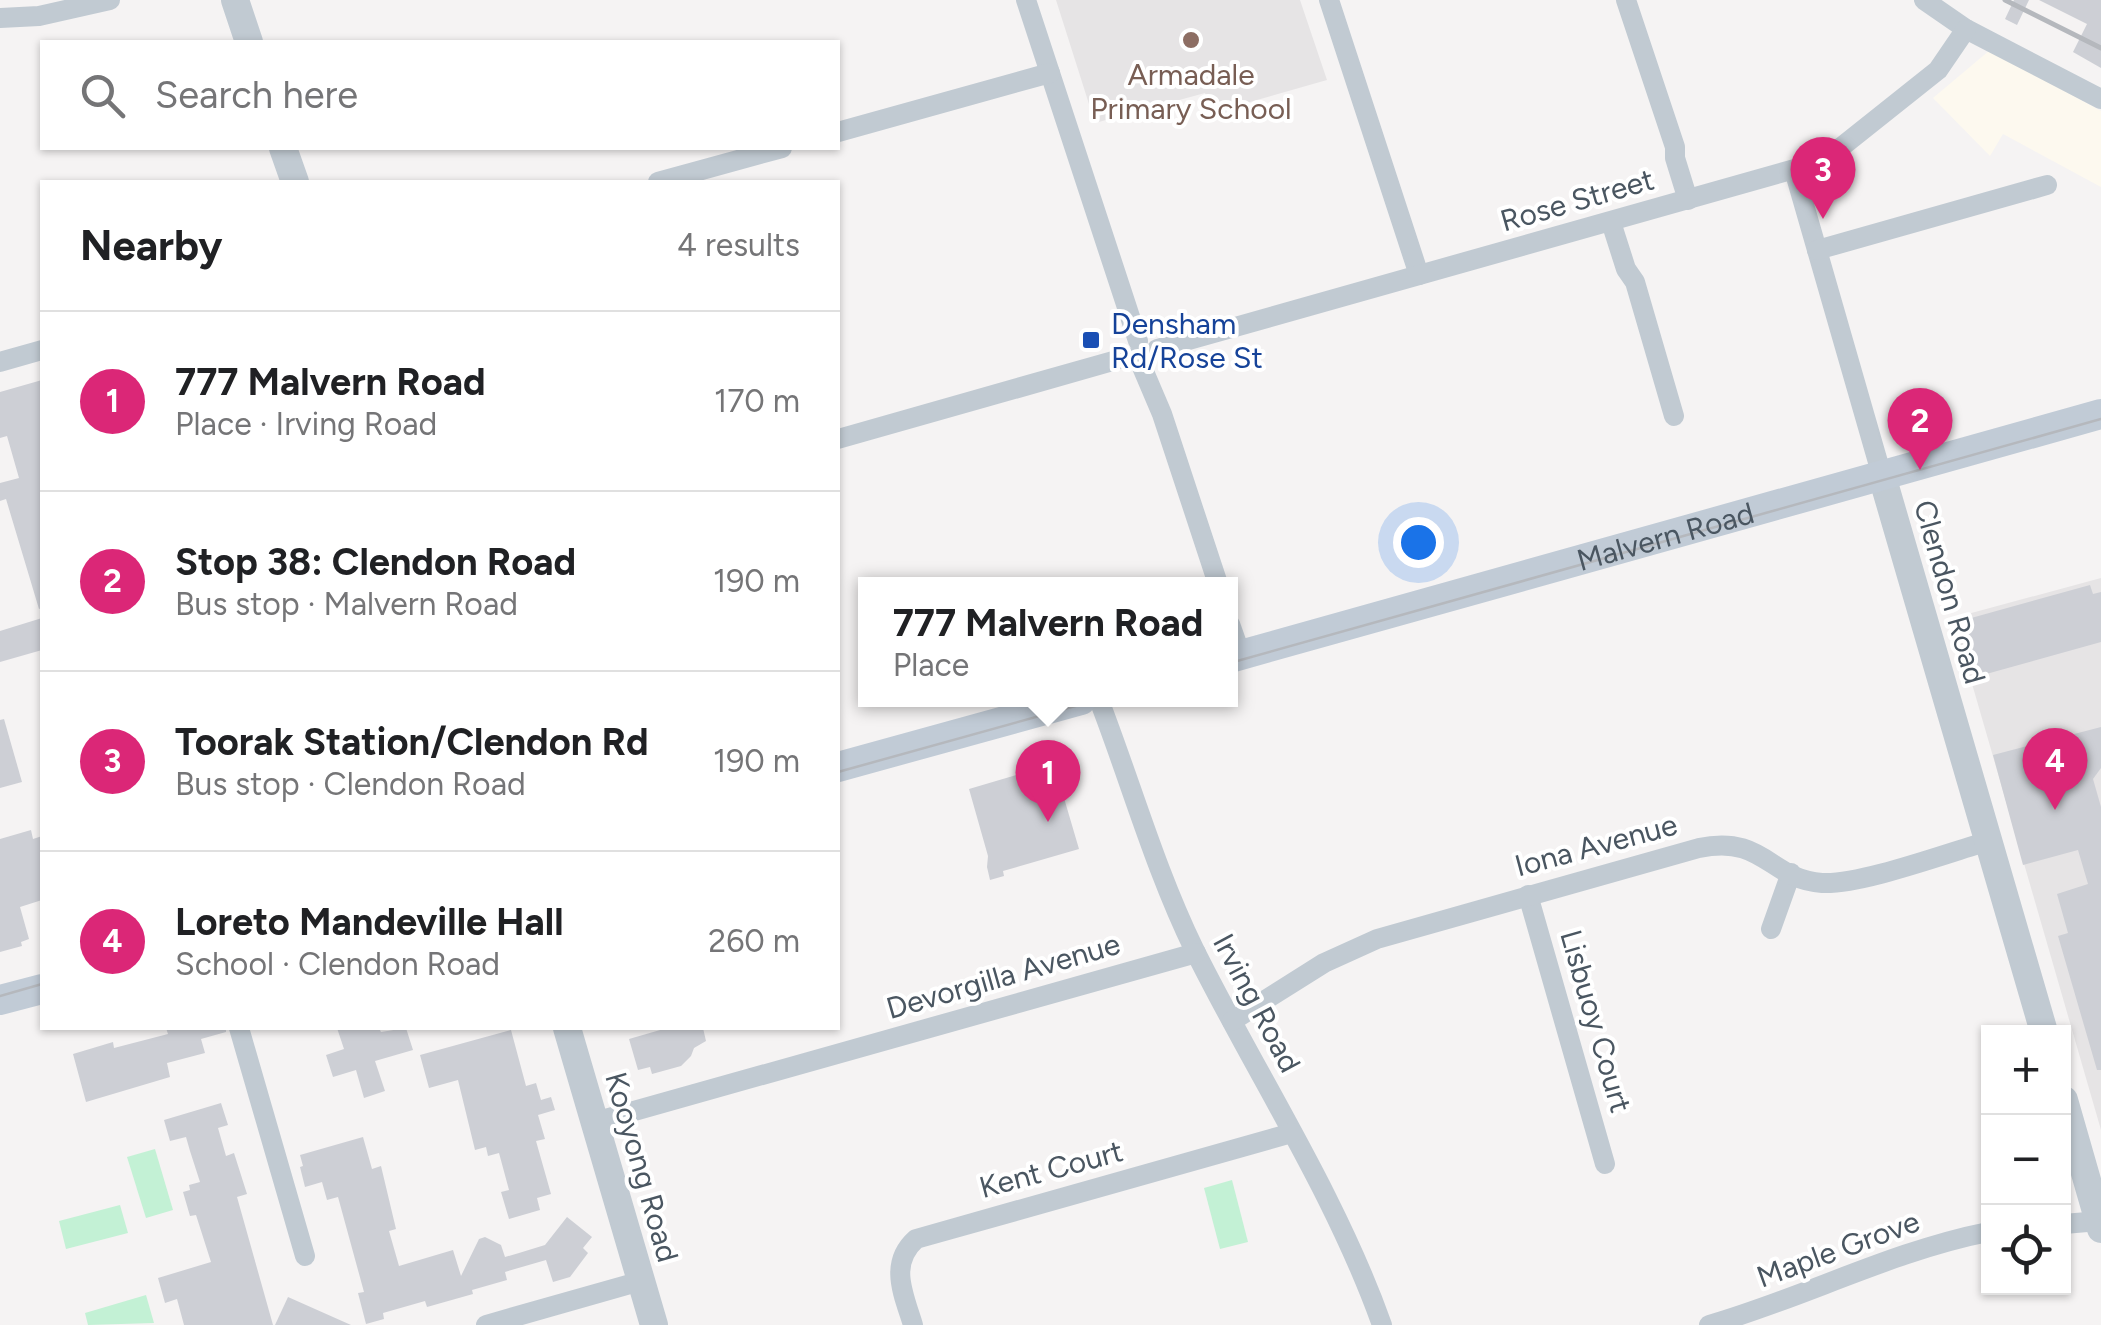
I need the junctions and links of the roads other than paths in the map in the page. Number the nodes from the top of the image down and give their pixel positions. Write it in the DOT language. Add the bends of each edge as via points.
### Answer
graph roads {
  1 [pos="110,0"];
  2 [pos="235,0"];
  3 [pos="1026,0"];
  4 [pos="1329,0"];
  5 [pos="1626,0"];
  6 [pos="1924,0"];
  7 [pos="0,18"];
  8 [pos="1966,29"];
  9 [pos="248,40"];
  10 [pos="1050,73"];
  11 [pos="2101,99"];
  12 [pos="840,131"];
  13 [pos="284,150"];
  14 [pos="775,150"];
  15 [pos="1794,170"];
  16 [pos="294,180"];
  17 [pos="665,180"];
  18 [pos="2047,185"];
  19 [pos="1688,200"];
  20 [pos="1611,222"];
  21 [pos="1817,250"];
  22 [pos="1419,275"];
  23 [pos="40,351"];
  24 [pos="1141,354"];
  25 [pos="0,362"];
  26 [pos="2101,414"];
  27 [pos="1674,416"];
  28 [pos="840,438"];
  29 [pos="1882,476"];
  30 [pos="1216,577"];
  31 [pos="1238,655"];
  32 [pos="1056,707"];
  33 [pos="1101,707"];
  34 [pos="840,766"];
  35 [pos="1989,841"];
  36 [pos="1790,874"];
  37 [pos="1528,894"];
  38 [pos="1771,929"];
  39 [pos="1196,954"];
  40 [pos="40,989"];
  41 [pos="0,1000"];
  42 [pos="1232,1022"];
  43 [pos="2042,1025"];
  44 [pos="240,1030"];
  45 [pos="568,1030"];
  46 [pos="2071,1115"];
  47 [pos="595,1122"];
  48 [pos="1292,1134"];
  49 [pos="2091,1159"];
  50 [pos="1605,1164"];
  51 [pos="2071,1224"];
  52 [pos="2100,1225"];
  53 [pos="1981,1234"];
  54 [pos="306,1256"];
  55 [pos="641,1281"];
  56 [pos="486,1325"];
  57 [pos="654,1325"];
  58 [pos="913,1325"];
  59 [pos="1382,1325"];
  60 [pos="1709,1325"];
  1 -- 7 [label="street"];
  2 -- 9 [label="street"];
  3 -- 10 [label="street"];
  4 -- 22 [label="street"];
  5 -- 19 [label="street"];
  6 -- 8 [label="street"];
  8 -- 11 [label="street"];
  8 -- 15 [label="street, Rose Street" via="1929,77 1835,152"];
  10 -- 12 [label="street"];
  10 -- 24 [label="street"];
  13 -- 16 [label="street"];
  14 -- 17 [label="street"];
  15 -- 19 [label="street, Rose Street"];
  15 -- 21 [label="street, Clendon Road"];
  18 -- 21 [label="street"];
  19 -- 20 [label="street, Rose Street"];
  20 -- 22 [label="street, Rose Street"];
  20 -- 27 [label="street"];
  21 -- 29 [label="street, Clendon Road"];
  22 -- 24 [label="street, Rose Street"];
  23 -- 25 [label="street"];
  24 -- 28 [label="street, Rose Street"];
  24 -- 30 [label="street"];
  26 -- 29 [label="main road, Malvern Road"];
  29 -- 31 [label="main road, Malvern Road"];
  29 -- 35 [label="street, Clendon Road"];
  32 -- 34 [label="main road"];
  33 -- 39 [label="street, Irving Road"];
  35 -- 36 [label="street, Iona Avenue" via="1843,882"];
  35 -- 43 [label="street, Clendon Road"];
  36 -- 37 [label="street, Iona Avenue" via="1756,851 1725,844"];
  36 -- 38 [label="street"];
  37 -- 42 [label="street, Iona Avenue" via="1377,939 1324,963"];
  37 -- 50 [label="street, Lisbuoy Court"];
  39 -- 42 [label="street, Irving Road"];
  39 -- 47 [label="street, Devorgilla Avenue"];
  40 -- 41 [label="main road"];
  42 -- 48 [label="street, Irving Road"];
  44 -- 54 [label="street"];
  45 -- 47 [label="street, Kooyong Road"];
  46 -- 49 [label="street"];
  47 -- 55 [label="street, Kooyong Road"];
  48 -- 58 [label="street, Kent Court" via="916,1239 899,1268"];
  48 -- 59 [label="street, Irving Road"];
  49 -- 52 [label="street"];
  51 -- 52 [label="street"];
  53 -- 60 [label="street, Maple Grove"];
  55 -- 56 [label="street"];
  55 -- 57 [label="street, Kooyong Road"];
}
